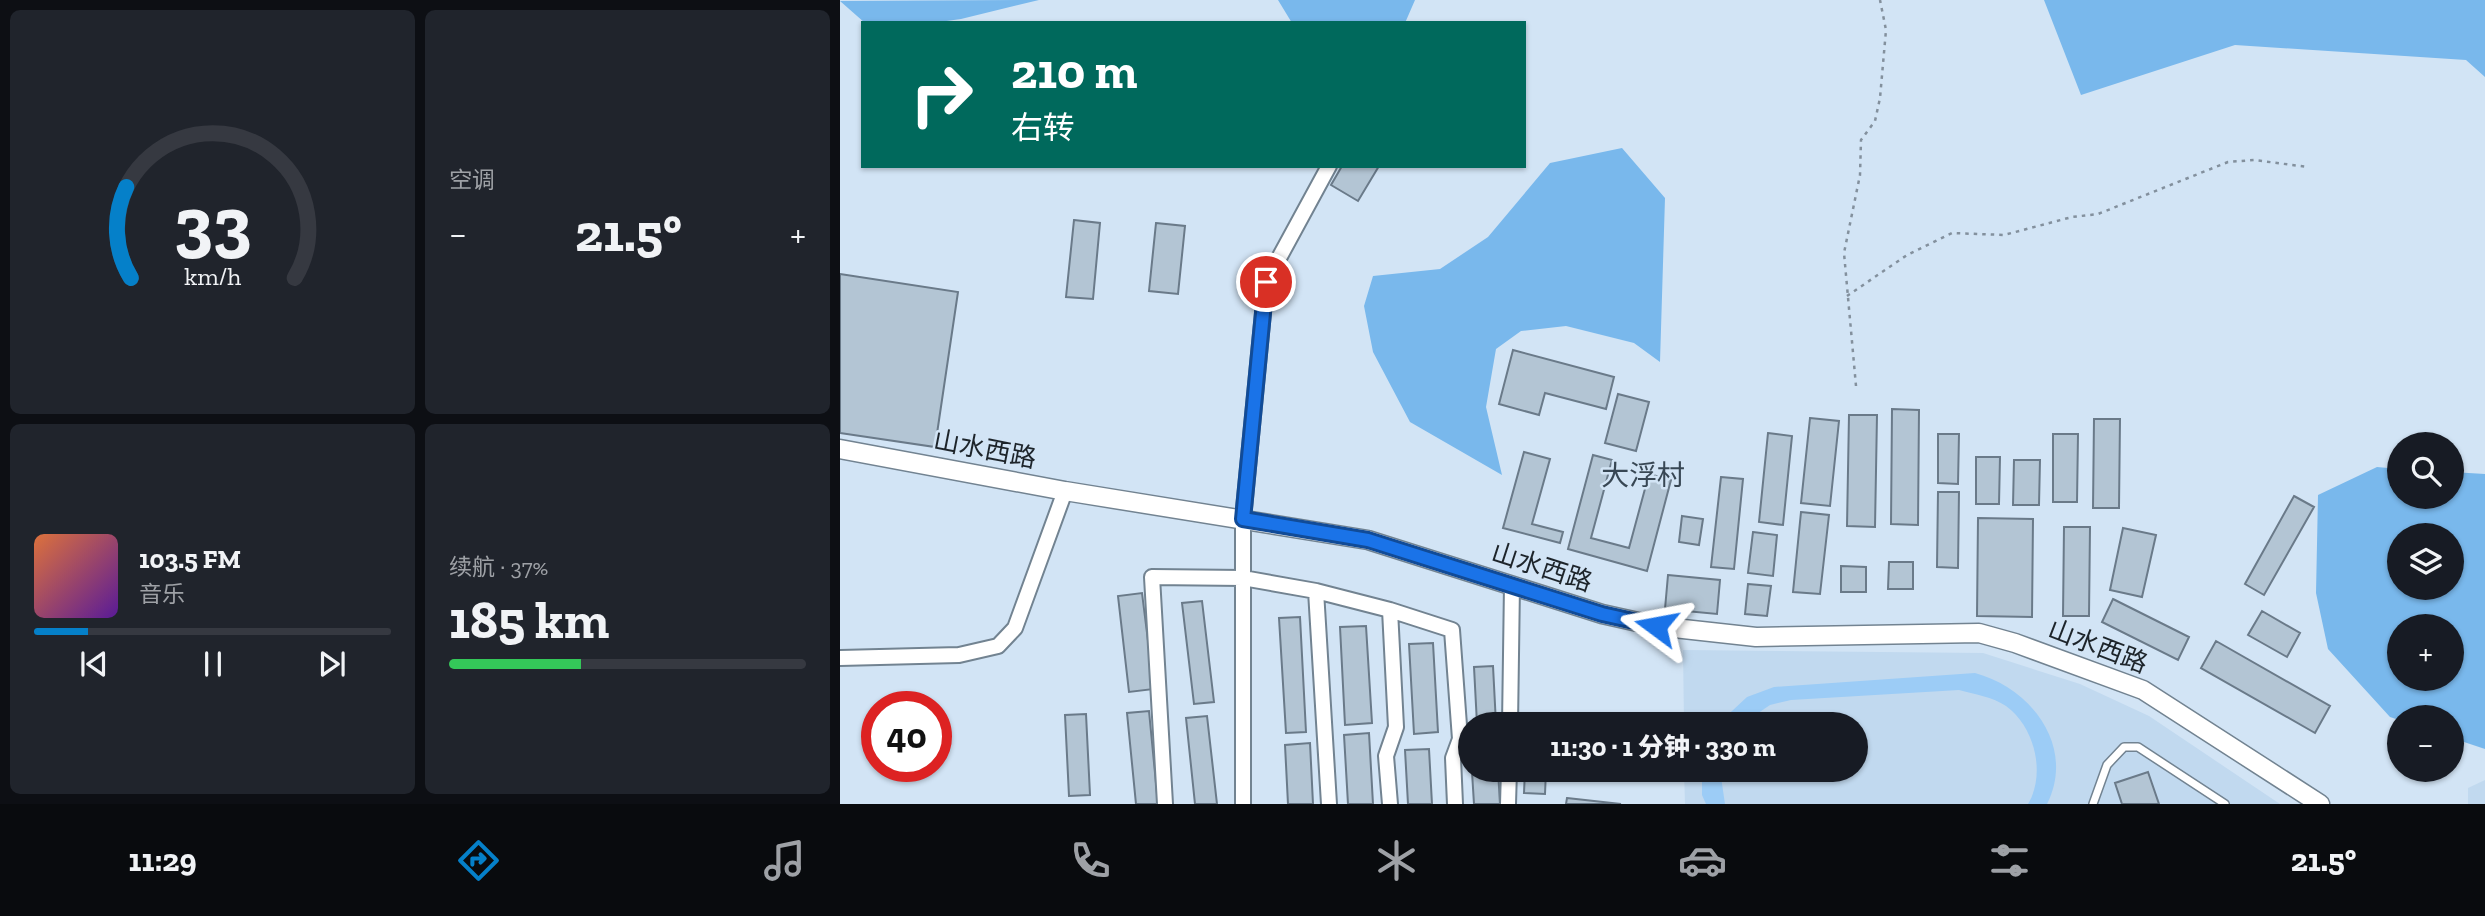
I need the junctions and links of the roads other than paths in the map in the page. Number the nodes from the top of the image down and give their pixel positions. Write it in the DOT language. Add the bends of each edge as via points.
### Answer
graph roads {
  1 [pos="1328,168"];
  2 [pos="840,449"];
  3 [pos="1065,491"];
  4 [pos="1243,519"];
  5 [pos="1243,578"];
  6 [pos="1511,585"];
  7 [pos="1316,591"];
  8 [pos="1390,610"];
  9 [pos="840,658"];
  10 [pos="1510,712"];
  11 [pos="1509,782"];
  12 [pos="1165,804"];
  13 [pos="1243,804"];
  14 [pos="1329,804"];
  15 [pos="1390,804"];
  16 [pos="1455,804"];
  17 [pos="1508,804"];
  18 [pos="2093,804"];
  19 [pos="2225,804"];
  20 [pos="2320,804"];
  1 -- 4 [label="street" via="1266,282"];
  2 -- 3 [label="street, 山水西路"];
  3 -- 4 [label="street, 山水西路"];
  3 -- 9 [label="street" via="1015,628 998,646 959,655"];
  4 -- 5 [label="street"];
  4 -- 6 [label="street, 山水西路" via="1368,540"];
  5 -- 7 [label="street"];
  5 -- 12 [label="street" via="1152,577"];
  5 -- 13 [label="street"];
  6 -- 10 [label="street"];
  6 -- 20 [label="street, 山水西路" via="1602,614 1699,633 1756,637 1939,632 1979,634 2015,643 2143,690"];
  7 -- 8 [label="street"];
  7 -- 14 [label="street"];
  8 -- 15 [label="street" via="1396,727 1386,756"];
  8 -- 16 [label="street" via="1452,630 1460,739 1453,758"];
  11 -- 17 [label="street"];
  18 -- 19 [label="lane" via="2107,765 2124,747 2138,747"];
}
